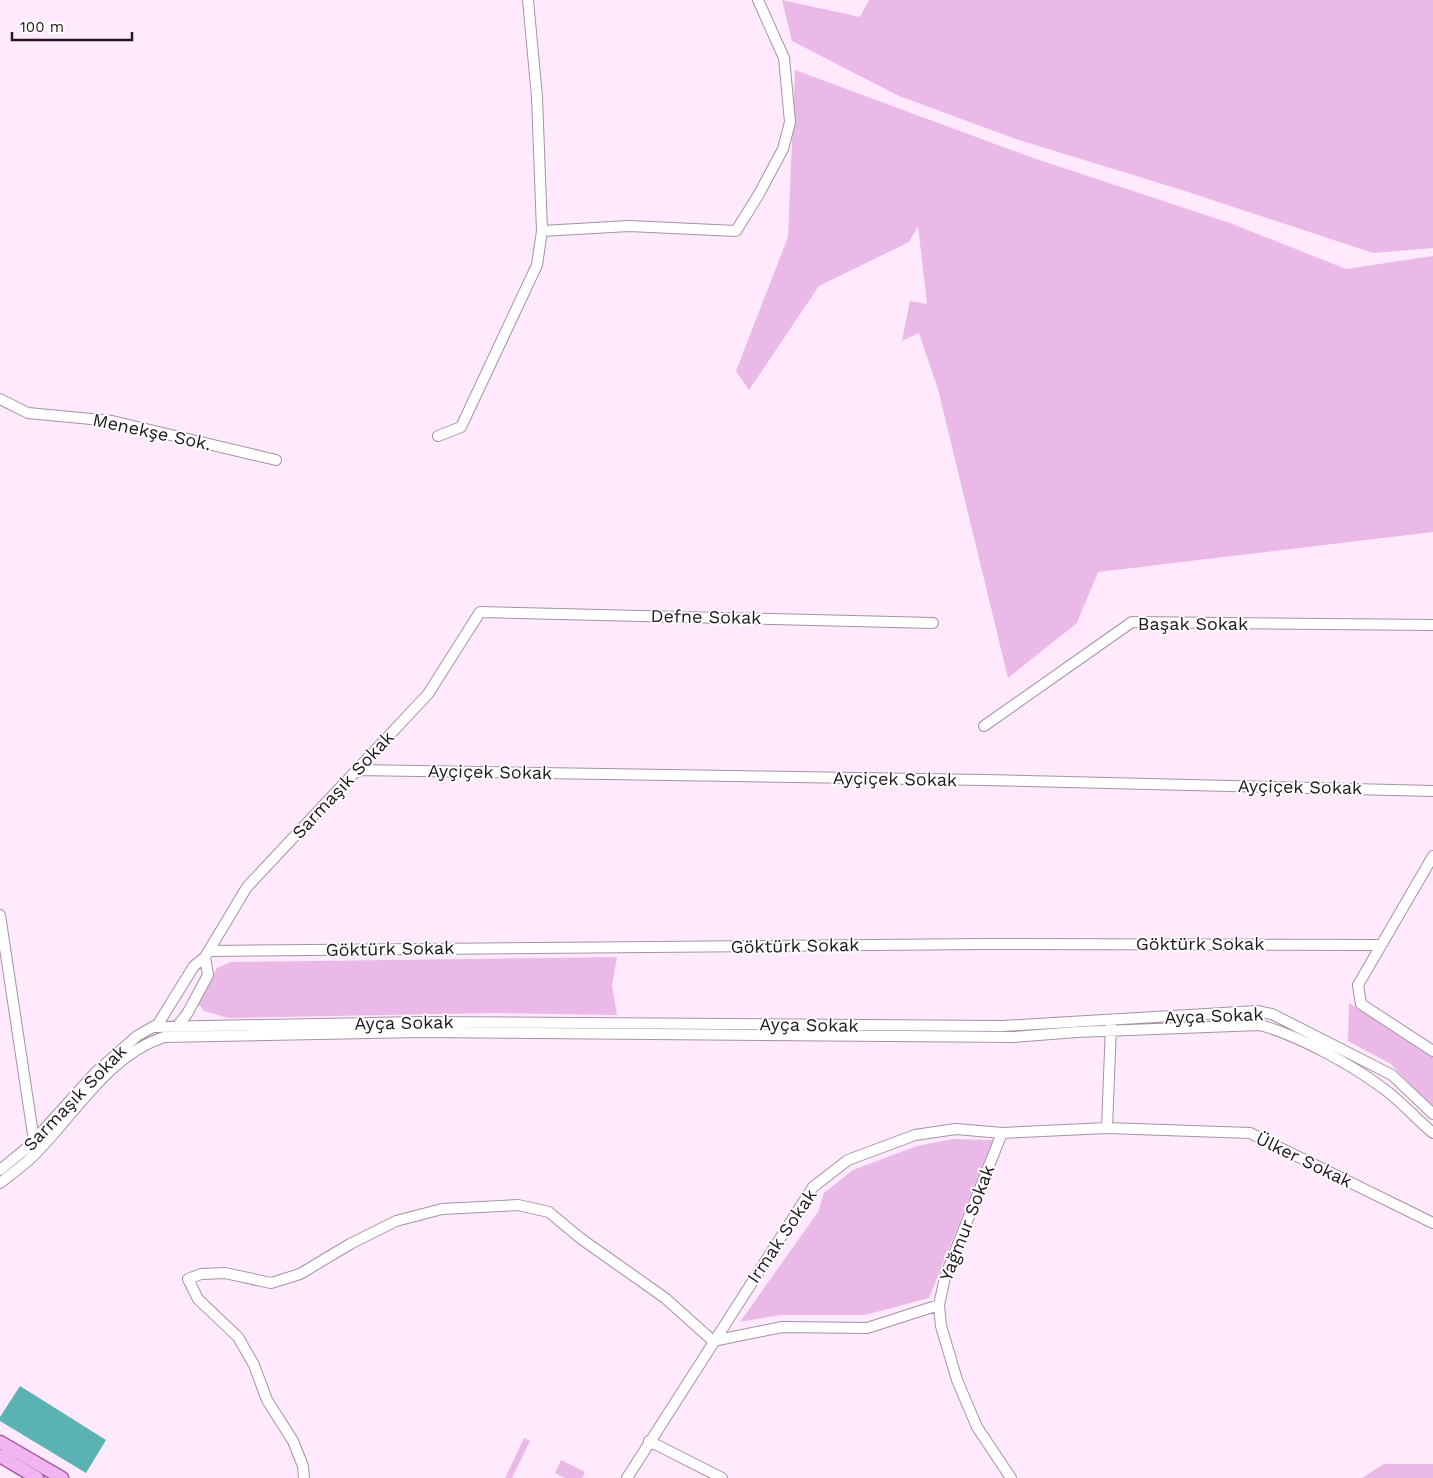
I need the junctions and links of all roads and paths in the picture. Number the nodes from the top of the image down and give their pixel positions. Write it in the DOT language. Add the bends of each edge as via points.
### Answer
graph roads {
  1 [pos="528,0"];
  2 [pos="758,0"];
  3 [pos="542,231"];
  4 [pos="0,398"];
  5 [pos="438,436"];
  6 [pos="276,460"];
  7 [pos="480,612"];
  8 [pos="933,623"];
  9 [pos="1433,625"];
  10 [pos="984,726"];
  11 [pos="357,770"];
  12 [pos="1433,791"];
  13 [pos="1433,856"];
  14 [pos="0,914"];
  15 [pos="1381,945"];
  16 [pos="207,954"];
  17 [pos="175,998"];
  18 [pos="190,1008"];
  19 [pos="1111,1026"];
  20 [pos="155,1027"];
  21 [pos="177,1027"];
  22 [pos="672,1029"];
  23 [pos="199,1031"];
  24 [pos="164,1037"];
  25 [pos="152,1041"];
  26 [pos="1433,1051"];
  27 [pos="1433,1114"];
  28 [pos="1107,1128"];
  29 [pos="1002,1133"];
  30 [pos="1433,1133"];
  31 [pos="34,1141"];
  32 [pos="18,1162"];
  33 [pos="0,1170"];
  34 [pos="0,1183"];
  35 [pos="1433,1223"];
  36 [pos="939,1305"];
  37 [pos="713,1341"];
  38 [pos="649,1440"];
  39 [pos="0,1442"];
  40 [pos="0,1456"];
  41 [pos="37,1478"];
  42 [pos="62,1478"];
  43 [pos="304,1478"];
  44 [pos="627,1478"];
  45 [pos="722,1478"];
  46 [pos="1011,1478"];
  1 -- 3 [label="street" via="538,97"];
  2 -- 3 [label="street" via="784,58 790,122 783,149 736,231 629,226"];
  3 -- 5 [label="street" via="537,265 461,427"];
  4 -- 6 [label="street, Menekşe Sok." via="28,413 112,421"];
  7 -- 8 [label="street, Defne Sokak"];
  7 -- 11 [label="street, Sarmaşık Sokak" via="428,694"];
  9 -- 10 [label="street, Başak Sokak" via="1132,622"];
  11 -- 12 [label="street, Ayçiçek Sokak"];
  11 -- 16 [label="street, Sarmaşık Sokak" via="247,887"];
  13 -- 15 [label="street"];
  14 -- 31 [label="street"];
  15 -- 16 [label="street, Göktürk Sokak" via="976,944"];
  15 -- 26 [label="street" via="1358,986 1361,1004"];
  16 -- 17 [label="street, Sarmaşık Sokak" via="194,966"];
  16 -- 18 [label="street, Sarmaşık Sokak" via="208,975"];
  17 -- 20 [label="street, Sarmaşık Sokak"];
  17 -- 21 [label="street"];
  18 -- 21 [label="street, Sarmaşık Sokak"];
  18 -- 23 [label="street" via="190,1018"];
  19 -- 22 [label="street, Ayça Sokak"];
  19 -- 22 [label="street, Ayça Sokak" via="1014,1037"];
  19 -- 27 [label="street, Ayça Sokak" via="1257,1011 1272,1014 1392,1075"];
  19 -- 28 [label="street"];
  19 -- 30 [label="street" via="1260,1025 1353,1068 1385,1089"];
  20 -- 21 [label="street, Ayça Sokak"];
  20 -- 31 [label="street, Sarmaşık Sokak" via="137,1036 95,1073"];
  21 -- 23 [label="street, Ayça Sokak"];
  21 -- 24 [label="street, Sarmaşık Sokak"];
  22 -- 23 [label="street, Ayça Sokak" via="421,1022"];
  23 -- 24 [label="street, Ayça Sokak"];
  24 -- 25 [label="street, Ayça Sokak"];
  25 -- 32 [label="street, Sarmaşık Sokak" via="111,1069 38,1152"];
  28 -- 29 [label="street, Irmak Sokak"];
  28 -- 35 [label="street, Ülker Sokak" via="1250,1133"];
  29 -- 36 [label="street, Yağmur Sokak" via="944,1277"];
  29 -- 37 [label="street, Irmak Sokak" via="956,1129 915,1135 848,1160 813,1186"];
  31 -- 32 [label="street, Sarmaşık Sokak"];
  32 -- 33 [label="street, Sarmaşık Sokak"];
  32 -- 34 [label="street, Sarmaşık Sokak"];
  36 -- 37 [label="street" via="867,1328 782,1327"];
  36 -- 46 [label="street, Yağmur Sokak" via="941,1326 956,1380 977,1427"];
  37 -- 38 [label="street, Irmak Sokak"];
  37 -- 43 [label="street" via="665,1298 548,1212 518,1205 442,1210 396,1221 300,1274 271,1283 225,1273 202,1274 188,1279 198,1299 238,1337 254,1365 267,1400 293,1441"];
  38 -- 44 [label="street, Irmak Sokak"];
  38 -- 45 [label="street"];
  39 -- 42 [label="main road"];
  40 -- 41 [label="main road"];
}
